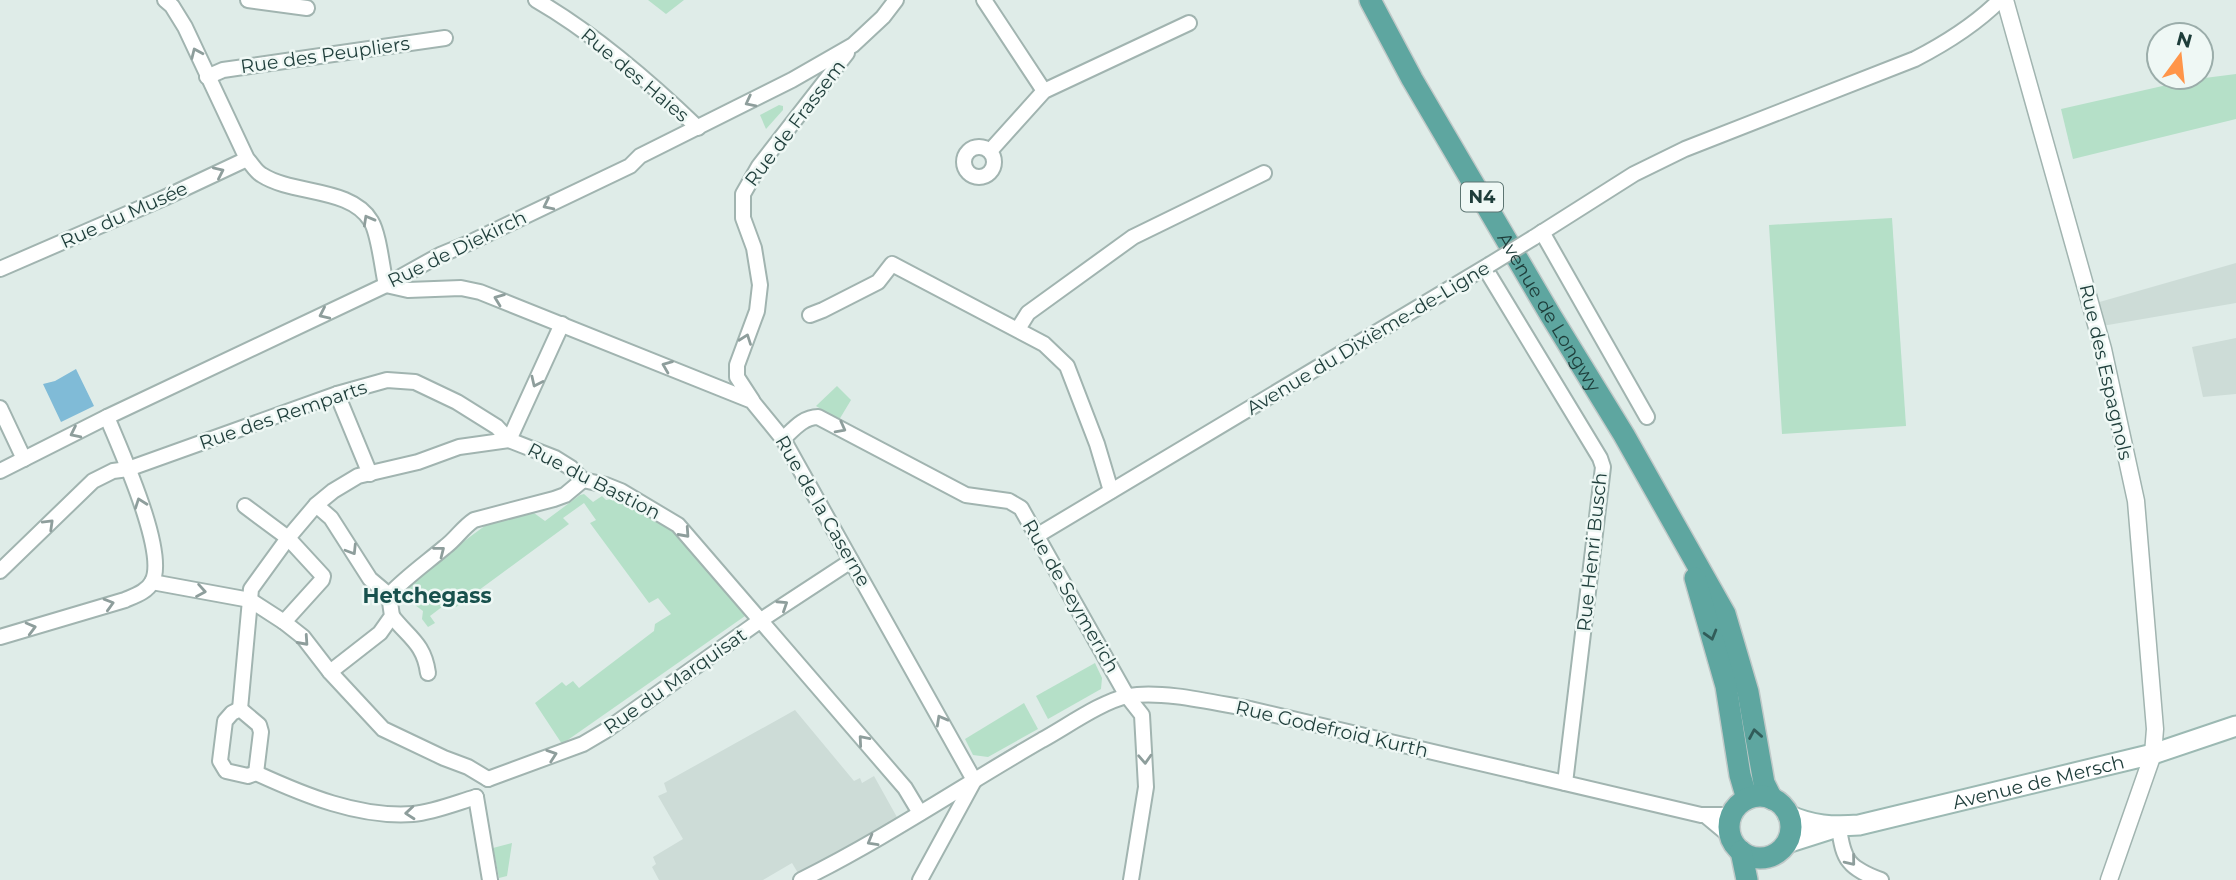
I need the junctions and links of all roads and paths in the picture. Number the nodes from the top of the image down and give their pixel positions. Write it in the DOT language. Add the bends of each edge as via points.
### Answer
graph roads {
  1 [pos="248,0"];
  2 [pos="536,0"];
  3 [pos="896,0"];
  4 [pos="984,0"];
  5 [pos="1361,0"];
  6 [pos="1370,0"];
  7 [pos="2002,0"];
  8 [pos="171,2"];
  9 [pos="307,8"];
  10 [pos="1189,23"];
  11 [pos="445,38"];
  12 [pos="853,46"];
  13 [pos="207,77"];
  14 [pos="1412,79"];
  15 [pos="792,80"];
  16 [pos="1044,91"];
  17 [pos="808,102"];
  18 [pos="698,128"];
  19 [pos="990,151"];
  20 [pos="247,159"];
  21 [pos="1264,173"];
  22 [pos="1537,235"];
  23 [pos="1487,266"];
  24 [pos="0,269"];
  25 [pos="386,285"];
  26 [pos="810,315"];
  27 [pos="562,324"];
  28 [pos="1018,330"];
  29 [pos="337,394"];
  30 [pos="752,401"];
  31 [pos="0,408"];
  32 [pos="107,417"];
  33 [pos="1647,418"];
  34 [pos="783,439"];
  35 [pos="509,440"];
  36 [pos="23,459"];
  37 [pos="128,469"];
  38 [pos="0,471"];
  39 [pos="369,474"];
  40 [pos="583,480"];
  41 [pos="1111,491"];
  42 [pos="316,505"];
  43 [pos="246,506"];
  44 [pos="1038,535"];
  45 [pos="288,538"];
  46 [pos="1686,545"];
  47 [pos="851,561"];
  48 [pos="0,571"];
  49 [pos="152,582"];
  50 [pos="388,595"];
  51 [pos="250,600"];
  52 [pos="392,615"];
  53 [pos="761,620"];
  54 [pos="284,622"];
  55 [pos="0,637"];
  56 [pos="330,672"];
  57 [pos="428,673"];
  58 [pos="1127,696"];
  59 [pos="240,709"];
  60 [pos="2236,726"];
  61 [pos="2153,754"];
  62 [pos="256,773"];
  63 [pos="488,779"];
  64 [pos="974,780"];
  65 [pos="1565,783"];
  66 [pos="476,797"];
  67 [pos="1747,799"];
  68 [pos="1772,799"];
  69 [pos="920,813"];
  70 [pos="1788,815"];
  71 [pos="1839,827"];
  72 [pos="1734,834"];
  73 [pos="1779,849"];
  74 [pos="489,880"];
  75 [pos="801,880"];
  76 [pos="920,880"];
  77 [pos="1131,880"];
  78 [pos="1747,880"];
  79 [pos="1762,880"];
  80 [pos="1881,880"];
  81 [pos="2109,880"];
  1 -- 9 [label="street"];
  2 -- 18 [label="street, Rue des Haies" via="565,17"];
  3 -- 12 [label="street, Rue de Diekirch"];
  4 -- 16 [label="street"];
  5 -- 14 [label="main road, N4"];
  6 -- 14 [label="main road, N4"];
  7 -- 22 [label="street, Avenue du Dixième-de-Ligne" via="1937,48 1685,149 1634,174"];
  7 -- 61 [label="street, Rue des Espagnols" via="2097,328 2136,502 2155,729"];
  13 -- 8 [label="street, one-way"];
  10 -- 16 [label="street"];
  11 -- 13 [label="street, Rue des Peupliers" via="223,70"];
  12 -- 15 [label="street, Rue de Diekirch"];
  12 -- 17 [label="street, Rue de Frassem"];
  13 -- 20 [label="street"];
  14 -- 46 [label="main road, Avenue de Longwy / N4"];
  15 -- 17 [label="street"];
  15 -- 18 [label="street, Rue de Diekirch, one-way"];
  16 -- 19 [label="street"];
  30 -- 17 [label="street, Rue de Frassem, one-way" via="737,377 760,285 743,218 743,194"];
  18 -- 25 [label="street, Rue de Diekirch, one-way"];
  24 -- 20 [label="street, Rue du Musée, one-way"];
  25 -- 20 [label="street, one-way" via="373,224 364,210 346,200 279,184 260,174"];
  21 -- 28 [label="street" via="1133,237 1028,313"];
  22 -- 23 [label="street, Avenue du Dixième-de-Ligne, bridge"];
  22 -- 33 [label="street"];
  23 -- 41 [label="street, Avenue du Dixième-de-Ligne"];
  23 -- 65 [label="street, Rue Henri Busch" via="1603,467"];
  27 -- 25 [label="street, Rue de la Caserne, one-way" via="480,292"];
  25 -- 32 [label="street, Rue de Diekirch, one-way"];
  26 -- 28 [label="street" via="878,282 892,264"];
  30 -- 27 [label="street, Rue de la Caserne, one-way"];
  27 -- 35 [label="street, one-way"];
  28 -- 41 [label="street" via="1044,344 1066,366"];
  29 -- 35 [label="street, Rue des Remparts" via="387,380 415,382 457,402"];
  29 -- 37 [label="street, Rue des Remparts"];
  29 -- 39 [label="street"];
  30 -- 34 [label="street, Rue de la Caserne"];
  31 -- 36 [label="street"];
  32 -- 36 [label="street, Rue de Diekirch, one-way"];
  32 -- 37 [label="street"];
  34 -- 44 [label="street, Rue de Seymerich, one-way" via="811,417 826,421 966,495 1009,501 1021,509"];
  34 -- 47 [label="street, Rue de la Caserne"];
  35 -- 39 [label="street" via="459,447"];
  35 -- 40 [label="street, Rue du Bastion" via="555,458"];
  36 -- 38 [label="street, Rue de Diekirch"];
  48 -- 37 [label="street, Rue des Remparts, one-way" via="93,481"];
  49 -- 37 [label="street, one-way" via="156,562 152,536"];
  39 -- 42 [label="street" via="358,476"];
  50 -- 40 [label="street, one-way" via="474,520 565,495"];
  40 -- 53 [label="street, Rue du Bastion, one-way" via="621,491 678,525"];
  41 -- 44 [label="street, Avenue du Dixième-de-Ligne"];
  42 -- 45 [label="street"];
  42 -- 50 [label="street, one-way" via="331,518 370,579"];
  43 -- 45 [label="street"];
  44 -- 58 [label="street, Rue de Seymerich"];
  45 -- 51 [label="street" via="251,589"];
  45 -- 54 [label="street" via="323,576"];
  46 -- 67 [label="main road, Avenue de Longwy / N4, one-way" via="1726,686"];
  68 -- 46 [label="main road, Avenue de Longwy / N4, one-way" via="1764,783 1748,692 1725,614"];
  53 -- 47 [label="street, Rue du Marquisat, one-way"];
  64 -- 47 [label="street, Rue de la Caserne, one-way"];
  49 -- 51 [label="street, one-way"];
  55 -- 49 [label="street, one-way" via="125,600"];
  50 -- 52 [label="street"];
  51 -- 54 [label="street"];
  51 -- 59 [label="street"];
  52 -- 56 [label="street" via="380,633"];
  52 -- 57 [label="street" via="421,646"];
  63 -- 53 [label="street, Rue du Marquisat, one-way" via="583,744"];
  69 -- 53 [label="street, Rue du Bastion, one-way" via="905,788"];
  54 -- 56 [label="street, one-way" via="303,637"];
  56 -- 63 [label="street" via="383,730"];
  58 -- 64 [label="street, Rue Godefroid Kurth" via="1083,716"];
  58 -- 65 [label="street, Rue Godefroid Kurth" via="1250,709"];
  58 -- 77 [label="street, Rue de Seymerich, one-way" via="1142,715 1146,787"];
  59 -- 62 [label="street" via="261,732"];
  59 -- 62 [label="street" via="225,721 220,761 226,771 248,776"];
  60 -- 61 [label="main road, Avenue de Mersch"];
  61 -- 71 [label="main road, Avenue de Mersch"];
  61 -- 81 [label="street, Rue des Espagnols"];
  66 -- 62 [label="street, one-way" via="416,814 386,815 328,801"];
  63 -- 66 [label="street"];
  64 -- 69 [label="street, Rue Godefroid Kurth"];
  64 -- 76 [label="street"];
  65 -- 72 [label="street, Rue Godefroid Kurth" via="1705,815"];
  66 -- 74 [label="street"];
  67 -- 68 [label="main road"];
  67 -- 72 [label="main road" via="1735,809"];
  68 -- 70 [label="main road, N4"];
  69 -- 75 [label="street, Rue Godefroid Kurth, one-way"];
  70 -- 71 [label="main road, Avenue de Mersch" via="1814,825"];
  70 -- 73 [label="main road" via="1790,834"];
  71 -- 73 [label="main road, Avenue de Mersch"];
  71 -- 80 [label="street, one-way" via="1848,862"];
  72 -- 73 [label="main road" via="1756,858"];
  72 -- 78 [label="main road"];
  73 -- 79 [label="main road"];
}
